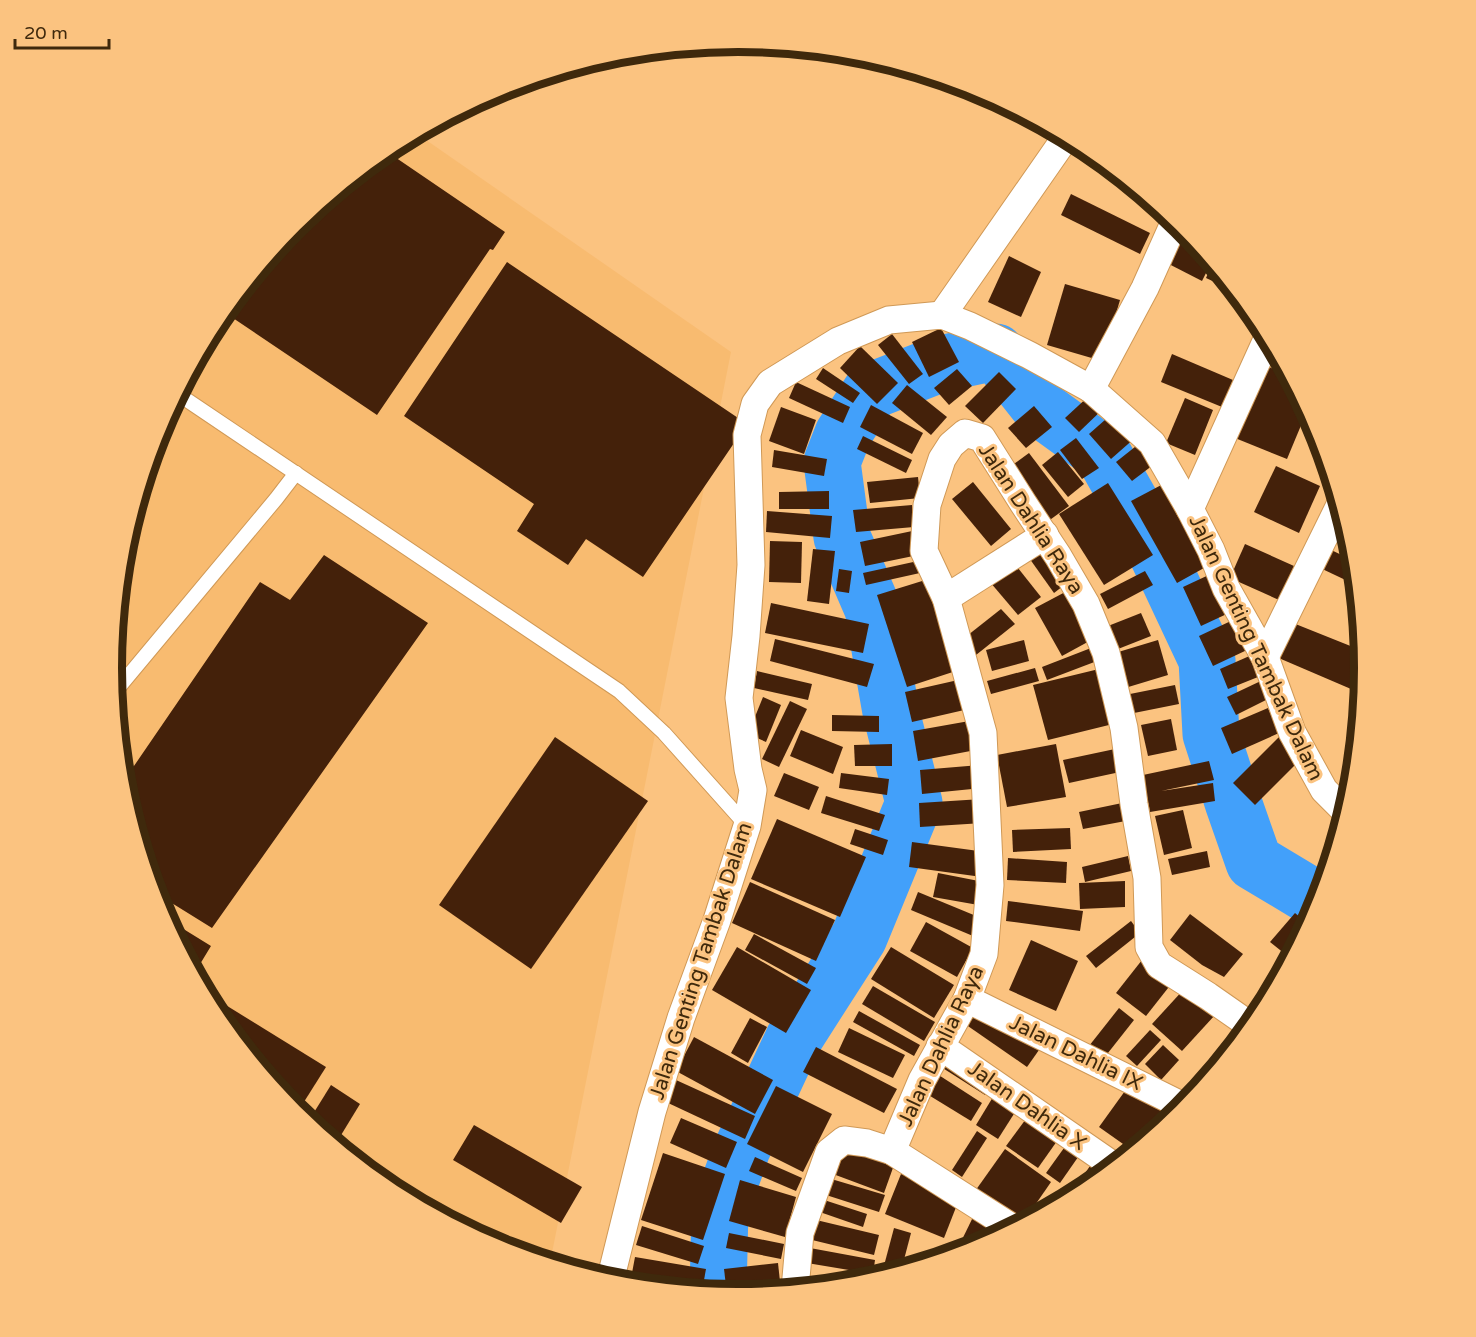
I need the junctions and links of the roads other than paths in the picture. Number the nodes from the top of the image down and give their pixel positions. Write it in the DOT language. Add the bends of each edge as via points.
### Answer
graph roads {
  1 [pos="1061,144"];
  2 [pos="1171,230"];
  3 [pos="942,315"];
  4 [pos="1263,348"];
  5 [pos="1091,389"];
  6 [pos="185,399"];
  7 [pos="296,473"];
  8 [pos="1190,508"];
  9 [pos="1335,517"];
  10 [pos="1045,535"];
  11 [pos="946,598"];
  12 [pos="1265,657"];
  13 [pos="122,683"];
  14 [pos="1338,804"];
  15 [pos="747,826"];
  16 [pos="967,999"];
  17 [pos="1243,1020"];
  18 [pos="940,1046"];
  19 [pos="1176,1102"];
  20 [pos="892,1151"];
  21 [pos="1107,1161"];
  22 [pos="1005,1223"];
  23 [pos="612,1272"];
  24 [pos="796,1281"];
  1 -- 3 [label="street"];
  2 -- 5 [label="street"];
  3 -- 5 [label="street, Jalan Genting Tambak Dalam"];
  3 -- 15 [label="street, Jalan Genting Tambak Dalam" via="889,320 838,341 770,383 755,404 747,435 751,565 739,698 753,790"];
  4 -- 8 [label="street"];
  5 -- 8 [label="street, Jalan Genting Tambak Dalam" via="1152,443"];
  6 -- 7 [label="lane"];
  7 -- 13 [label="lane"];
  7 -- 15 [label="lane" via="619,691 664,733"];
  8 -- 12 [label="street, Jalan Genting Tambak Dalam" via="1226,588"];
  9 -- 12 [label="street"];
  10 -- 11 [label="street"];
  10 -- 11 [label="street, Jalan Dahlia Raya" via="982,438 965,433 942,459 927,505 924,550"];
  10 -- 17 [label="street, Jalan Dahlia Raya" via="1086,604 1106,653 1124,728 1147,878 1149,946 1159,965"];
  11 -- 16 [label="street, Jalan Dahlia Raya" via="983,733 990,885 984,954"];
  12 -- 14 [label="street, Jalan Genting Tambak Dalam" via="1292,732 1324,790"];
  15 -- 23 [label="street, Jalan Genting Tambak Dalam" via="652,1112"];
  16 -- 18 [label="street, Jalan Dahlia Raya"];
  16 -- 19 [label="street, Jalan Dahlia IX"];
  18 -- 20 [label="street, Jalan Dahlia Raya"];
  18 -- 21 [label="street, Jalan Dahlia X"];
  20 -- 22 [label="street"];
  20 -- 24 [label="street" via="844,1140 829,1152 800,1233"];
}
